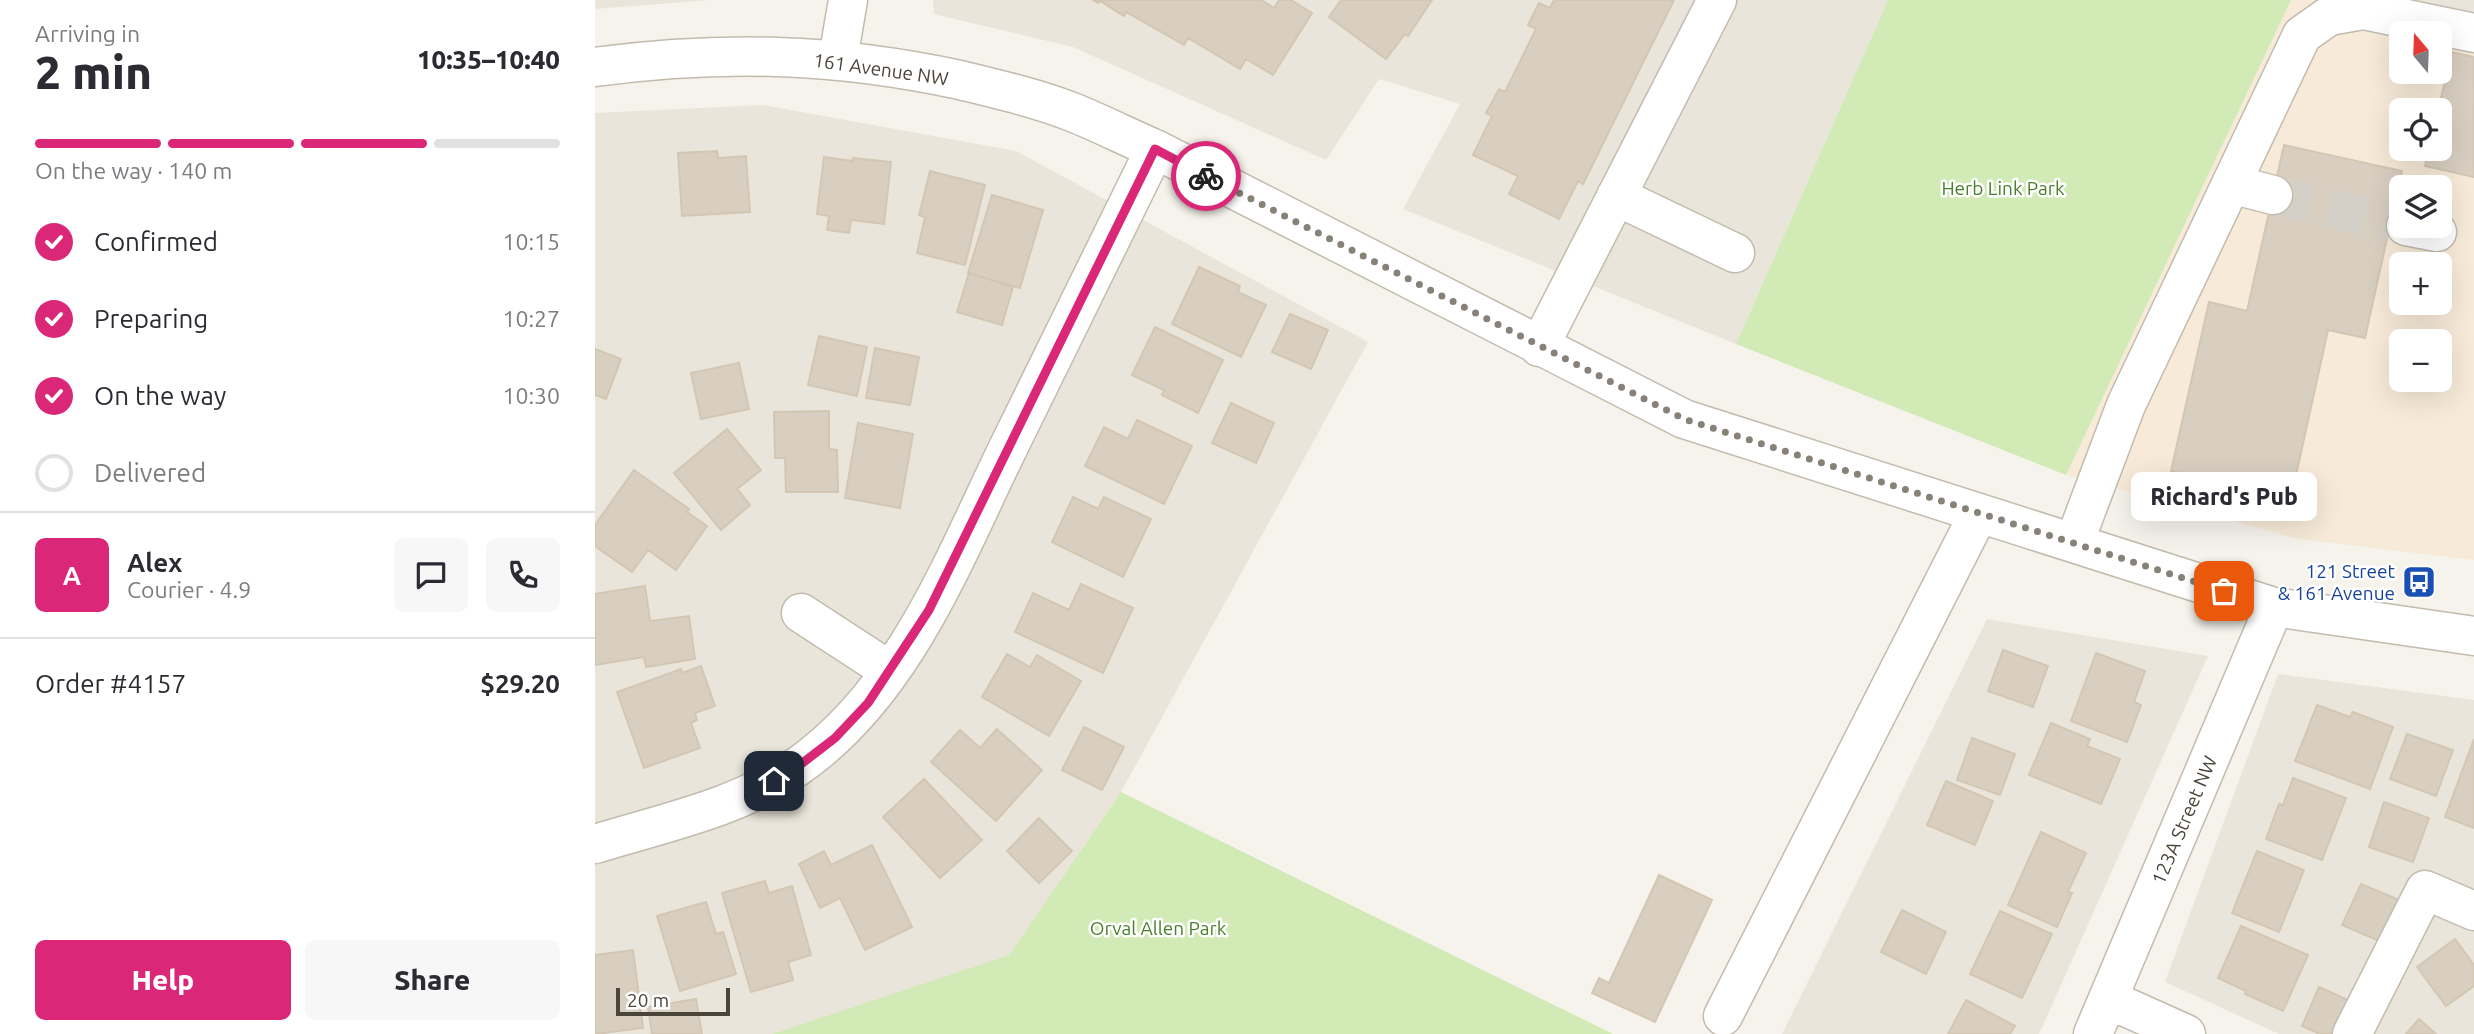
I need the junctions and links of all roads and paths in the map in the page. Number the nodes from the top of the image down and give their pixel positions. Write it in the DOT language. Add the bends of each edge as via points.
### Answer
graph roads {
  1 [pos="848,0"];
  2 [pos="1717,0"];
  3 [pos="2474,33"];
  4 [pos="838,60"];
  5 [pos="595,67"];
  6 [pos="1155,149"];
  7 [pos="2231,184"];
  8 [pos="2273,195"];
  9 [pos="1616,196"];
  10 [pos="1735,253"];
  11 [pos="1539,347"];
  12 [pos="1979,513"];
  13 [pos="2074,543"];
  14 [pos="2274,607"];
  15 [pos="801,613"];
  16 [pos="2474,636"];
  17 [pos="890,671"];
  18 [pos="595,844"];
  19 [pos="2474,911"];
  20 [pos="2108,999"];
  21 [pos="1723,1016"];
  22 [pos="2094,1034"];
  23 [pos="2186,1034"];
  24 [pos="2352,1034"];
  1 -- 4 [label="street"];
  2 -- 9 [label="street"];
  3 -- 7 [label="street" via="2363,10 2329,16 2302,35"];
  4 -- 5 [label="street, 161 Avenue NW" via="707,57"];
  4 -- 6 [label="street, 161 Avenue NW" via="995,88 1072,111"];
  6 -- 11 [label="street, 161 Avenue NW"];
  6 -- 17 [label="street" via="929,610"];
  7 -- 8 [label="street"];
  7 -- 13 [label="street" via="2126,405"];
  9 -- 10 [label="street"];
  9 -- 11 [label="street"];
  11 -- 12 [label="street, 161 Avenue NW" via="1684,419"];
  12 -- 13 [label="street, 161 Avenue NW"];
  12 -- 21 [label="street"];
  13 -- 14 [label="street, 161 Avenue NW"];
  14 -- 16 [label="street, 161 Avenue NW"];
  14 -- 20 [label="street, 123A Street NW"];
  15 -- 17 [label="street"];
  17 -- 18 [label="street" via="835,738 785,775 718,806"];
  19 -- 24 [label="street" via="2425,890"];
  20 -- 22 [label="street, 123A Street NW"];
  20 -- 23 [label="street"];
}
